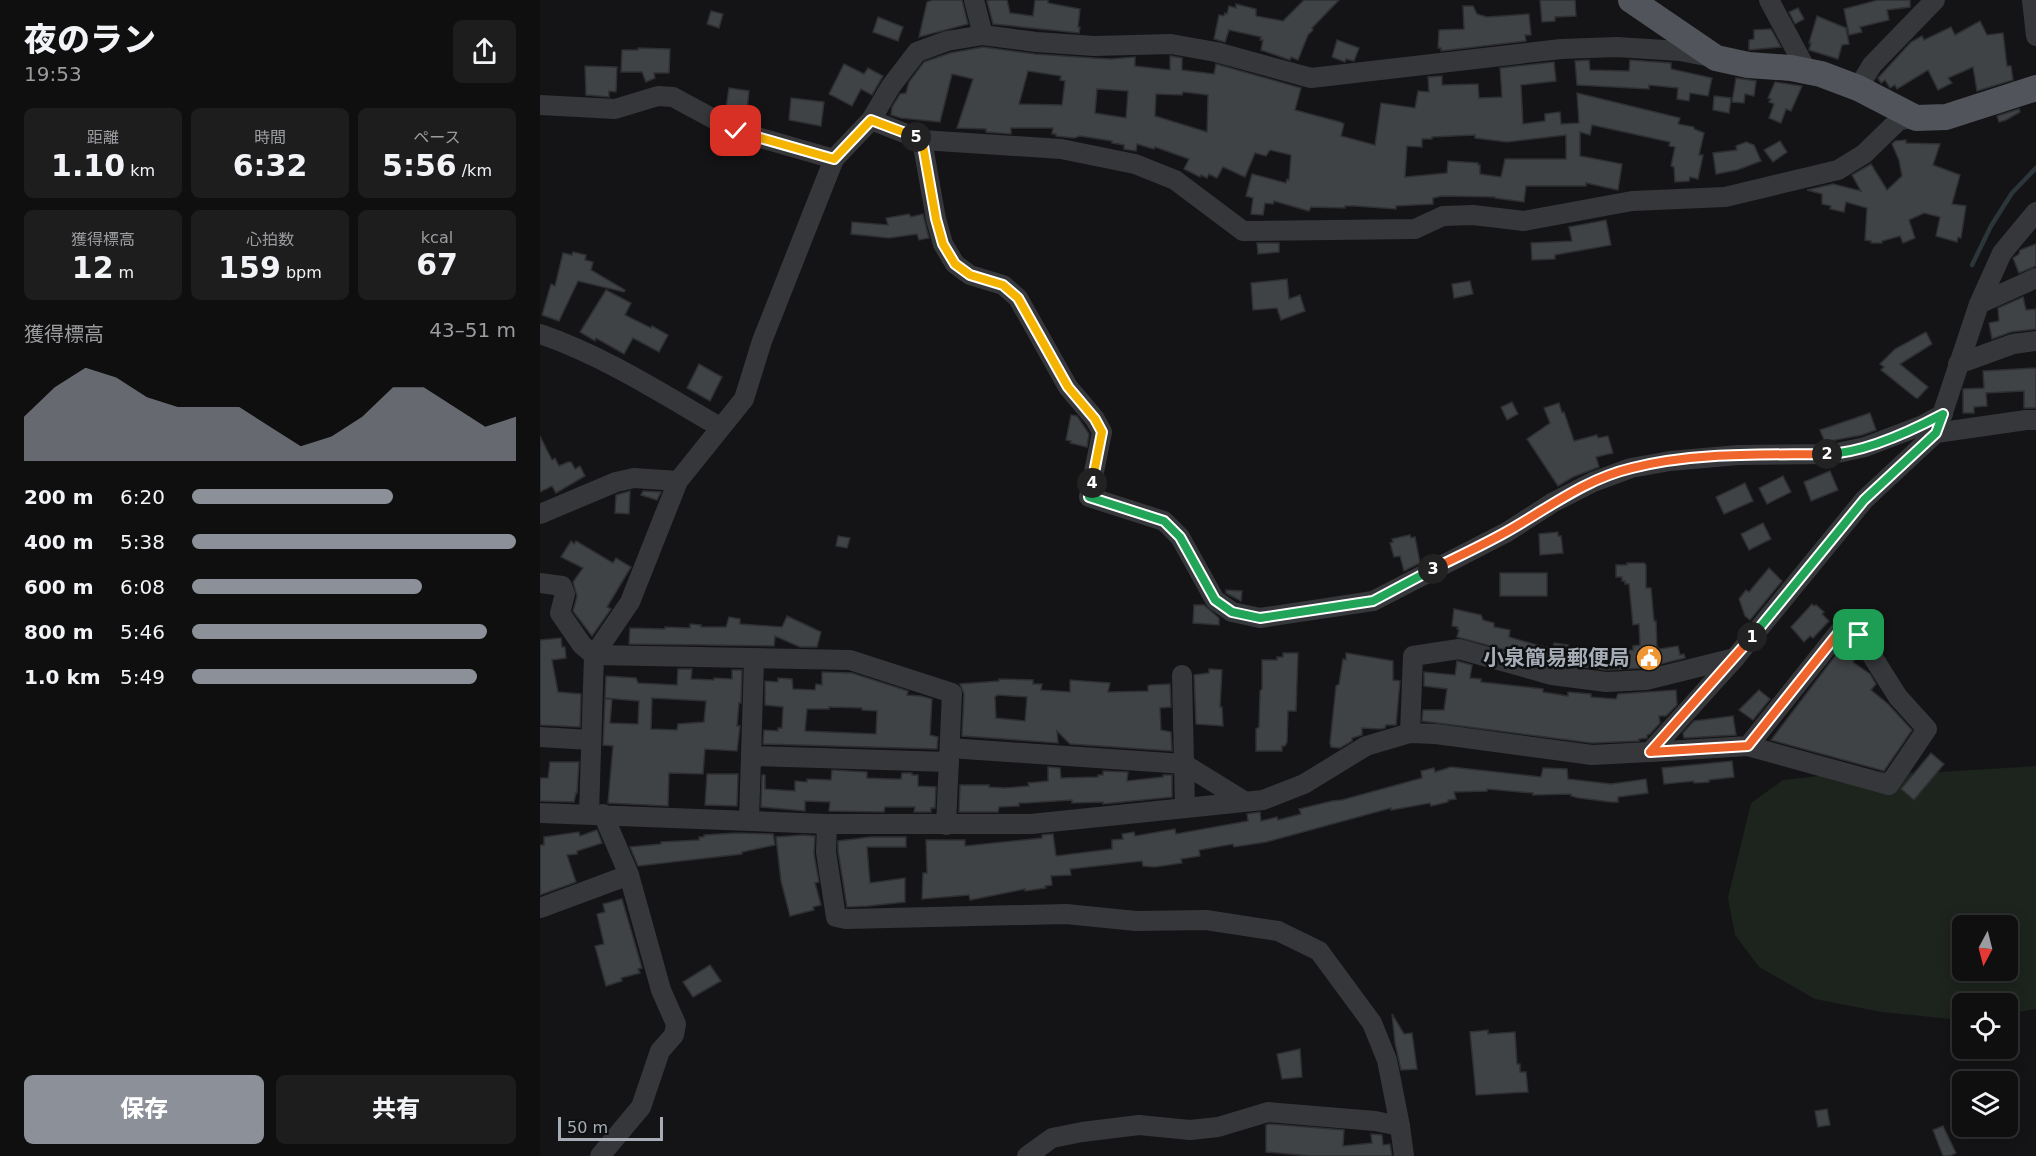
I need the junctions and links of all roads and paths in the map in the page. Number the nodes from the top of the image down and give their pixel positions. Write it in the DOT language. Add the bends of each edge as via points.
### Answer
graph roads {
  1 [pos="974,0"];
  2 [pos="1631,0"];
  3 [pos="1769,0"];
  4 [pos="1935,0"];
  5 [pos="2032,0"];
  6 [pos="983,35"];
  7 [pos="2036,36"];
  8 [pos="1716,58"];
  9 [pos="1807,71"];
  10 [pos="1858,88"];
  11 [pos="2036,88"];
  12 [pos="540,105"];
  13 [pos="1916,118"];
  14 [pos="871,120"];
  15 [pos="922,140"];
  16 [pos="834,159"];
  17 [pos="2036,212"];
  18 [pos="2036,278"];
  19 [pos="1979,304"];
  20 [pos="540,334"];
  21 [pos="2036,341"];
  22 [pos="1958,364"];
  23 [pos="1943,414"];
  24 [pos="2036,420"];
  25 [pos="720,427"];
  26 [pos="1936,433"];
  27 [pos="678,481"];
  28 [pos="540,514"];
  29 [pos="540,583"];
  30 [pos="594,656"];
  31 [pos="1734,658"];
  32 [pos="754,660"];
  33 [pos="1182,675"];
  34 [pos="1410,733"];
  35 [pos="540,737"];
  36 [pos="591,740"];
  37 [pos="1748,746"];
  38 [pos="1650,752"];
  39 [pos="949,755"];
  40 [pos="751,756"];
  41 [pos="1184,764"];
  42 [pos="1244,801"];
  43 [pos="1185,808"];
  44 [pos="540,813"];
  45 [pos="596,814"];
  46 [pos="749,820"];
  47 [pos="827,824"];
  48 [pos="946,825"];
  49 [pos="629,875"];
  50 [pos="540,908"];
  51 [pos="1400,1126"];
  52 [pos="600,1156"];
  53 [pos="1027,1156"];
  54 [pos="1404,1156"];
  1 -- 6 [label="street"];
  2 -- 8 [label="main road"];
  3 -- 9 [label="street"];
  4 -- 10 [label="street" via="1872,65"];
  5 -- 7 [label="street"];
  6 -- 8 [label="street" via="1094,46 1171,44 1311,78 1561,49 1680,51"];
  6 -- 14 [label="street" via="947,41 917,52"];
  8 -- 9 [label="main road"];
  9 -- 10 [label="main road"];
  10 -- 13 [label="main road"];
  11 -- 13 [label="main road" via="1946,117"];
  12 -- 16 [label="street" via="615,110 658,96 673,98 736,131"];
  13 -- 15 [label="street" via="1899,120 1864,154 1838,170 1725,197 1632,201 1524,221 1443,216 1415,229 1243,231 1175,180 1135,164 1061,149"];
  14 -- 15 [label="street"];
  14 -- 16 [label="street"];
  15 -- 23 [label="street" via="936,219 943,244 955,264 970,275 1003,285 1018,298 1068,387 1102,432 1089,497 1164,521 1180,537 1215,600 1232,612 1260,618 1373,601 1507,532 1593,482 1630,468 1738,455 1833,453 1865,447"];
  16 -- 25 [label="street" via="762,340 744,399"];
  17 -- 19 [label="street" via="2002,253"];
  18 -- 19 [label="street"];
  19 -- 22 [label="street"];
  20 -- 25 [label="street" via="619,368"];
  21 -- 22 [label="street" via="2013,344"];
  22 -- 23 [label="street"];
  23 -- 26 [label="street"];
  24 -- 26 [label="street"];
  25 -- 27 [label="street"];
  26 -- 31 [label="street" via="1864,500"];
  27 -- 28 [label="street" via="634,478 616,482"];
  27 -- 30 [label="street" via="630,602"];
  29 -- 30 [label="street" via="562,586 565,594 560,613"];
  30 -- 32 [label="street"];
  30 -- 36 [label="street"];
  31 -- 34 [label="street" via="1646,680 1606,682 1552,675 1459,649 1413,656"];
  31 -- 38 [label="street"];
  32 -- 39 [label="street" via="850,660 952,693"];
  32 -- 40 [label="street"];
  33 -- 41 [label="street"];
  34 -- 38 [label="street" via="1592,755"];
  34 -- 42 [label="street" via="1366,746 1304,784 1263,800"];
  35 -- 36 [label="street"];
  36 -- 45 [label="street"];
  37 -- 37 [label="street" via="1889,785 1927,729 1898,697 1852,630 1839,632"];
  37 -- 38 [label="street"];
  39 -- 40 [label="street"];
  39 -- 41 [label="street"];
  39 -- 48 [label="street"];
  40 -- 46 [label="street"];
  41 -- 42 [label="street"];
  41 -- 43 [label="street"];
  42 -- 43 [label="street"];
  43 -- 48 [label="street" via="1032,824"];
  44 -- 45 [label="street"];
  45 -- 46 [label="street"];
  45 -- 49 [label="street"];
  46 -- 47 [label="street"];
  47 -- 48 [label="street"];
  47 -- 51 [label="street" via="826,852 836,917 1066,914 1136,921 1206,920 1278,931 1319,951 1372,1023 1387,1060"];
  49 -- 50 [label="street"];
  49 -- 52 [label="street" via="661,990 676,1024 674,1035 660,1051 641,1107"];
  51 -- 53 [label="street" via="1268,1112 1218,1127 1190,1130 1139,1125 1082,1132 1052,1138"];
  51 -- 54 [label="street"];
}
